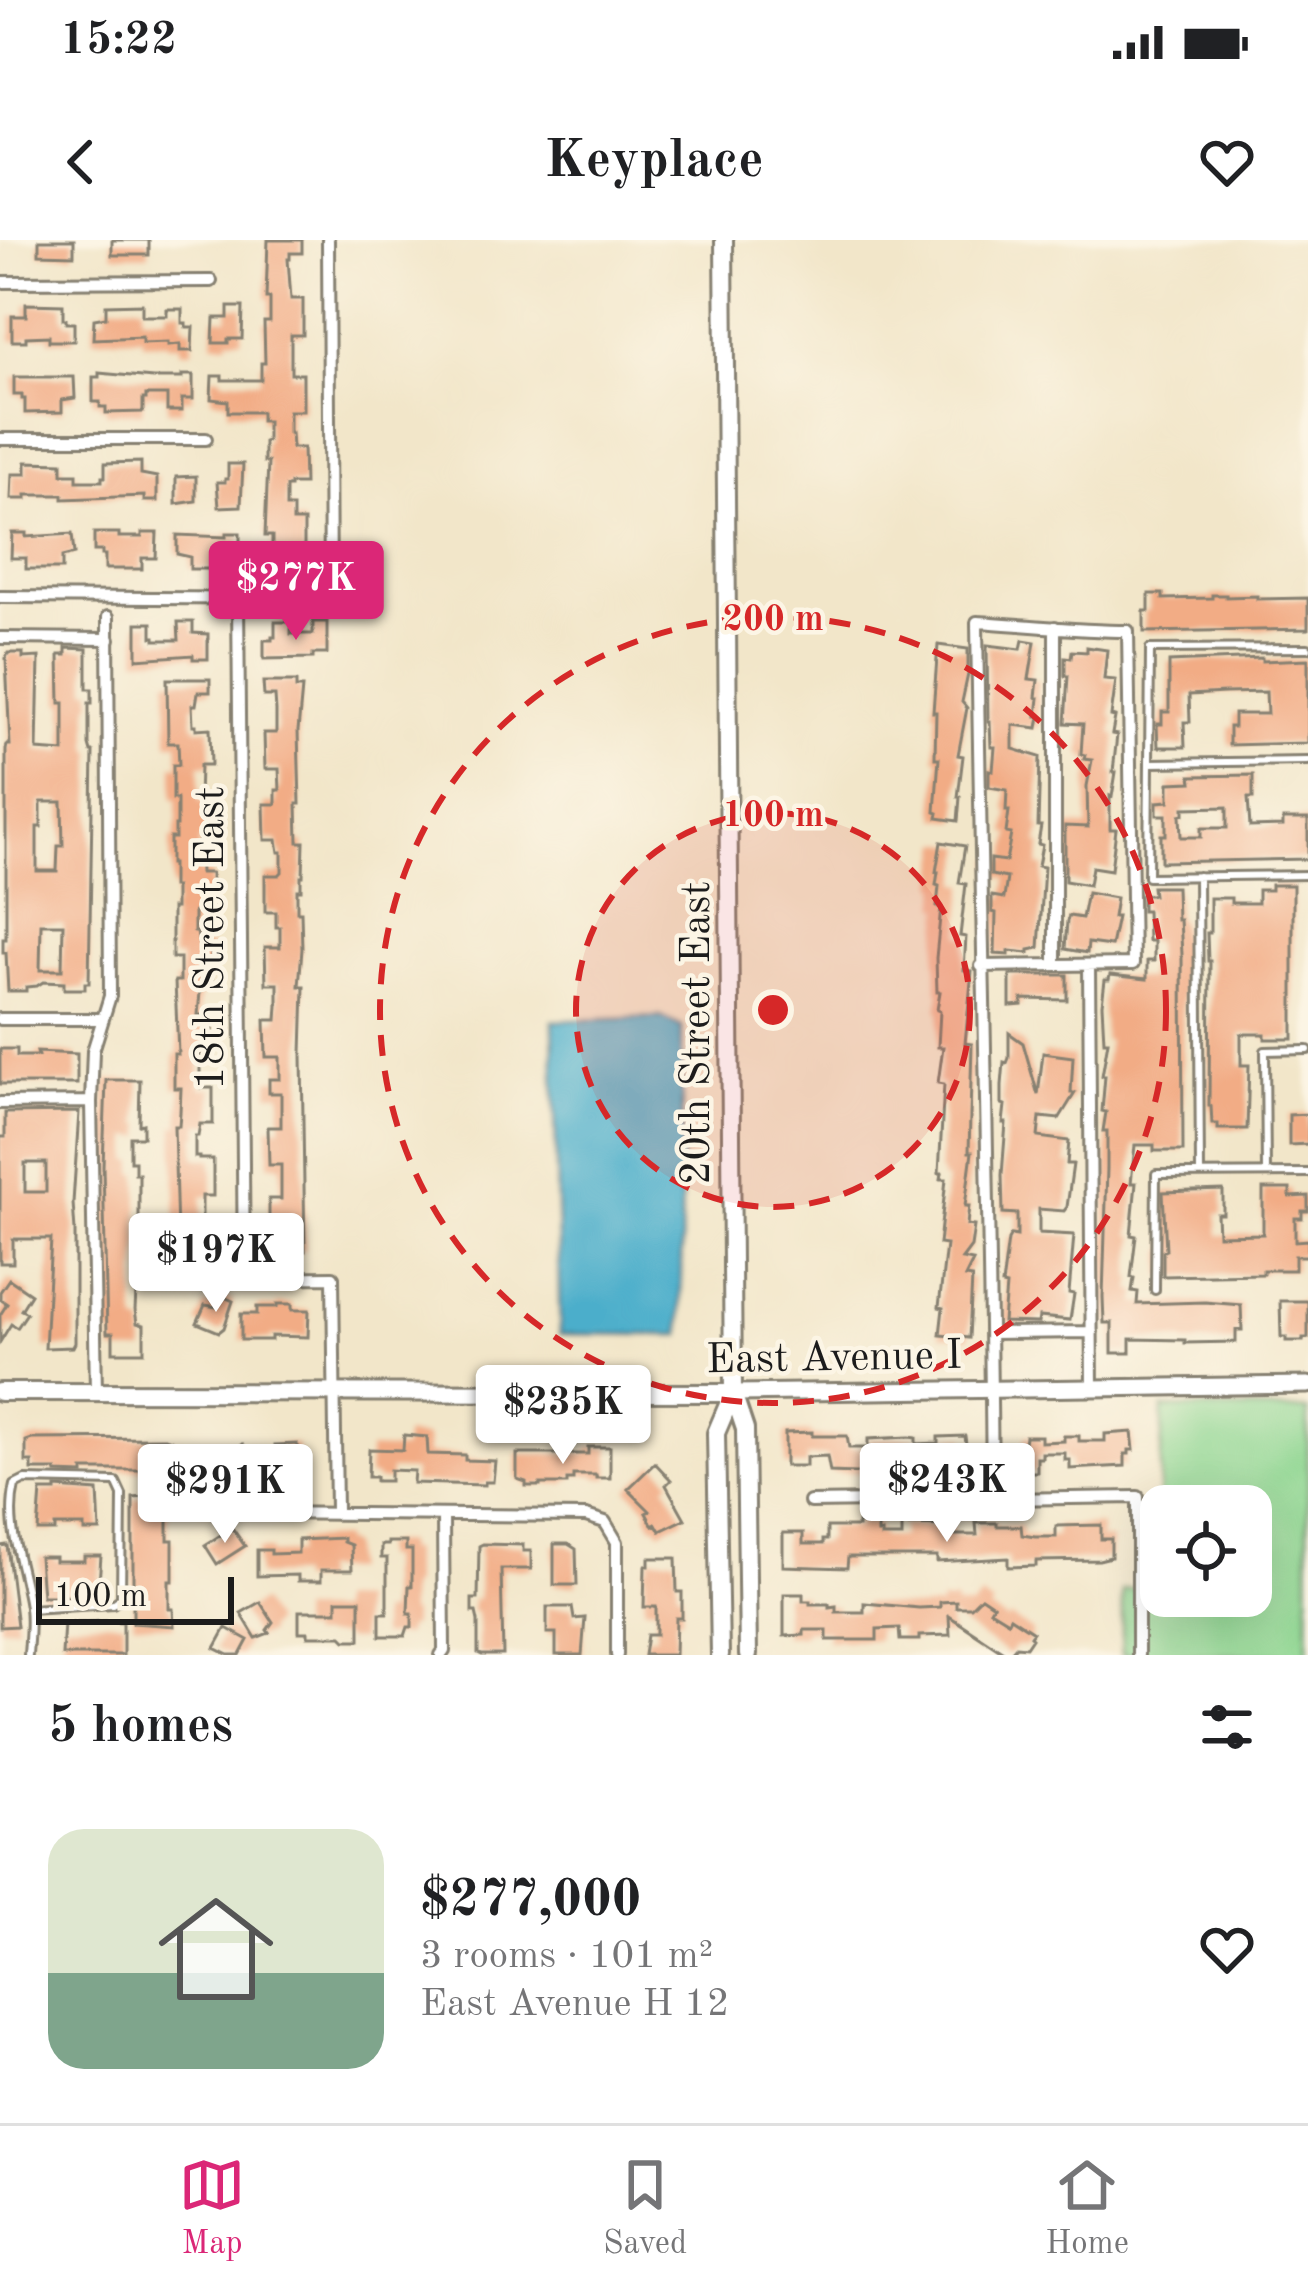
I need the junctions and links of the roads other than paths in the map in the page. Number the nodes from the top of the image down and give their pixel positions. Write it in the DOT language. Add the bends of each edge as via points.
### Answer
graph roads {
  1 [pos="328,240"];
  2 [pos="724,240"];
  3 [pos="211,281"];
  4 [pos="0,282"];
  5 [pos="206,439"];
  6 [pos="0,440"];
  7 [pos="0,598"];
  8 [pos="238,599"];
  9 [pos="108,617"];
  10 [pos="1055,627"];
  11 [pos="0,638"];
  12 [pos="109,639"];
  13 [pos="1308,648"];
  14 [pos="1308,760"];
  15 [pos="1148,763"];
  16 [pos="1308,874"];
  17 [pos="1198,876"];
  18 [pos="1054,965"];
  19 [pos="1089,965"];
  20 [pos="981,966"];
  21 [pos="0,1019"];
  22 [pos="102,1019"];
  23 [pos="1308,1050"];
  24 [pos="91,1102"];
  25 [pos="0,1103"];
  26 [pos="1308,1172"];
  27 [pos="1200,1173"];
  28 [pos="1266,1173"];
  29 [pos="1155,1290"];
  30 [pos="1092,1332"];
  31 [pos="992,1334"];
  32 [pos="1308,1385"];
  33 [pos="992,1389"];
  34 [pos="1092,1389"];
  35 [pos="334,1391"];
  36 [pos="0,1392"];
  37 [pos="96,1392"];
  38 [pos="733,1394"];
  39 [pos="992,1498"];
  40 [pos="809,1502"];
  41 [pos="336,1512"];
  42 [pos="257,1514"];
  43 [pos="443,1515"];
  44 [pos="29,1609"];
  45 [pos="28,1655"];
  46 [pos="441,1655"];
  47 [pos="617,1655"];
  48 [pos="719,1655"];
  49 [pos="748,1655"];
  50 [pos="1138,1655"];
  1 -- 8 [label="street" via="330,598"];
  2 -- 38 [label="main road, 20th Street East"];
  3 -- 4 [label="street"];
  5 -- 6 [label="street"];
  7 -- 8 [label="street"];
  8 -- 35 [label="street, 18th Street East" via="244,1278 332,1277"];
  9 -- 12 [label="street"];
  10 -- 18 [label="street"];
  10 -- 19 [label="street" via="1128,631 1133,964"];
  10 -- 20 [label="street" via="977,622"];
  11 -- 12 [label="street"];
  12 -- 22 [label="street" via="110,996"];
  13 -- 15 [label="lane" via="1150,649"];
  14 -- 15 [label="lane"];
  15 -- 17 [label="lane" via="1148,877"];
  16 -- 17 [label="lane"];
  17 -- 27 [label="lane"];
  18 -- 19 [label="street"];
  18 -- 20 [label="street"];
  19 -- 30 [label="street"];
  20 -- 31 [label="street"];
  21 -- 22 [label="street"];
  22 -- 24 [label="street"];
  23 -- 28 [label="lane" via="1265,1052"];
  24 -- 25 [label="street"];
  24 -- 37 [label="street"];
  26 -- 28 [label="lane"];
  27 -- 28 [label="lane"];
  27 -- 29 [label="lane" via="1156,1174"];
  30 -- 31 [label="street"];
  30 -- 34 [label="street"];
  31 -- 33 [label="street"];
  32 -- 34 [label="main road, East Avenue I"];
  33 -- 34 [label="main road, East Avenue I"];
  33 -- 38 [label="main road, East Avenue I"];
  33 -- 39 [label="street"];
  35 -- 37 [label="main road, East Avenue I"];
  35 -- 38 [label="main road, East Avenue I"];
  35 -- 41 [label="street"];
  36 -- 37 [label="main road, East Avenue I"];
  38 -- 48 [label="main road, 20th Street East" via="716,1433"];
  38 -- 49 [label="main road, 20th Street East" via="745,1429"];
  39 -- 40 [label="street"];
  39 -- 50 [label="street" via="1138,1497"];
  41 -- 42 [label="street"];
  41 -- 43 [label="street"];
  43 -- 46 [label="street"];
  43 -- 47 [label="street" via="605,1522 617,1542"];
  44 -- 44 [label="lane" via="14,1536 15,1485 116,1481 121,1598"];
  44 -- 45 [label="lane"];
}
